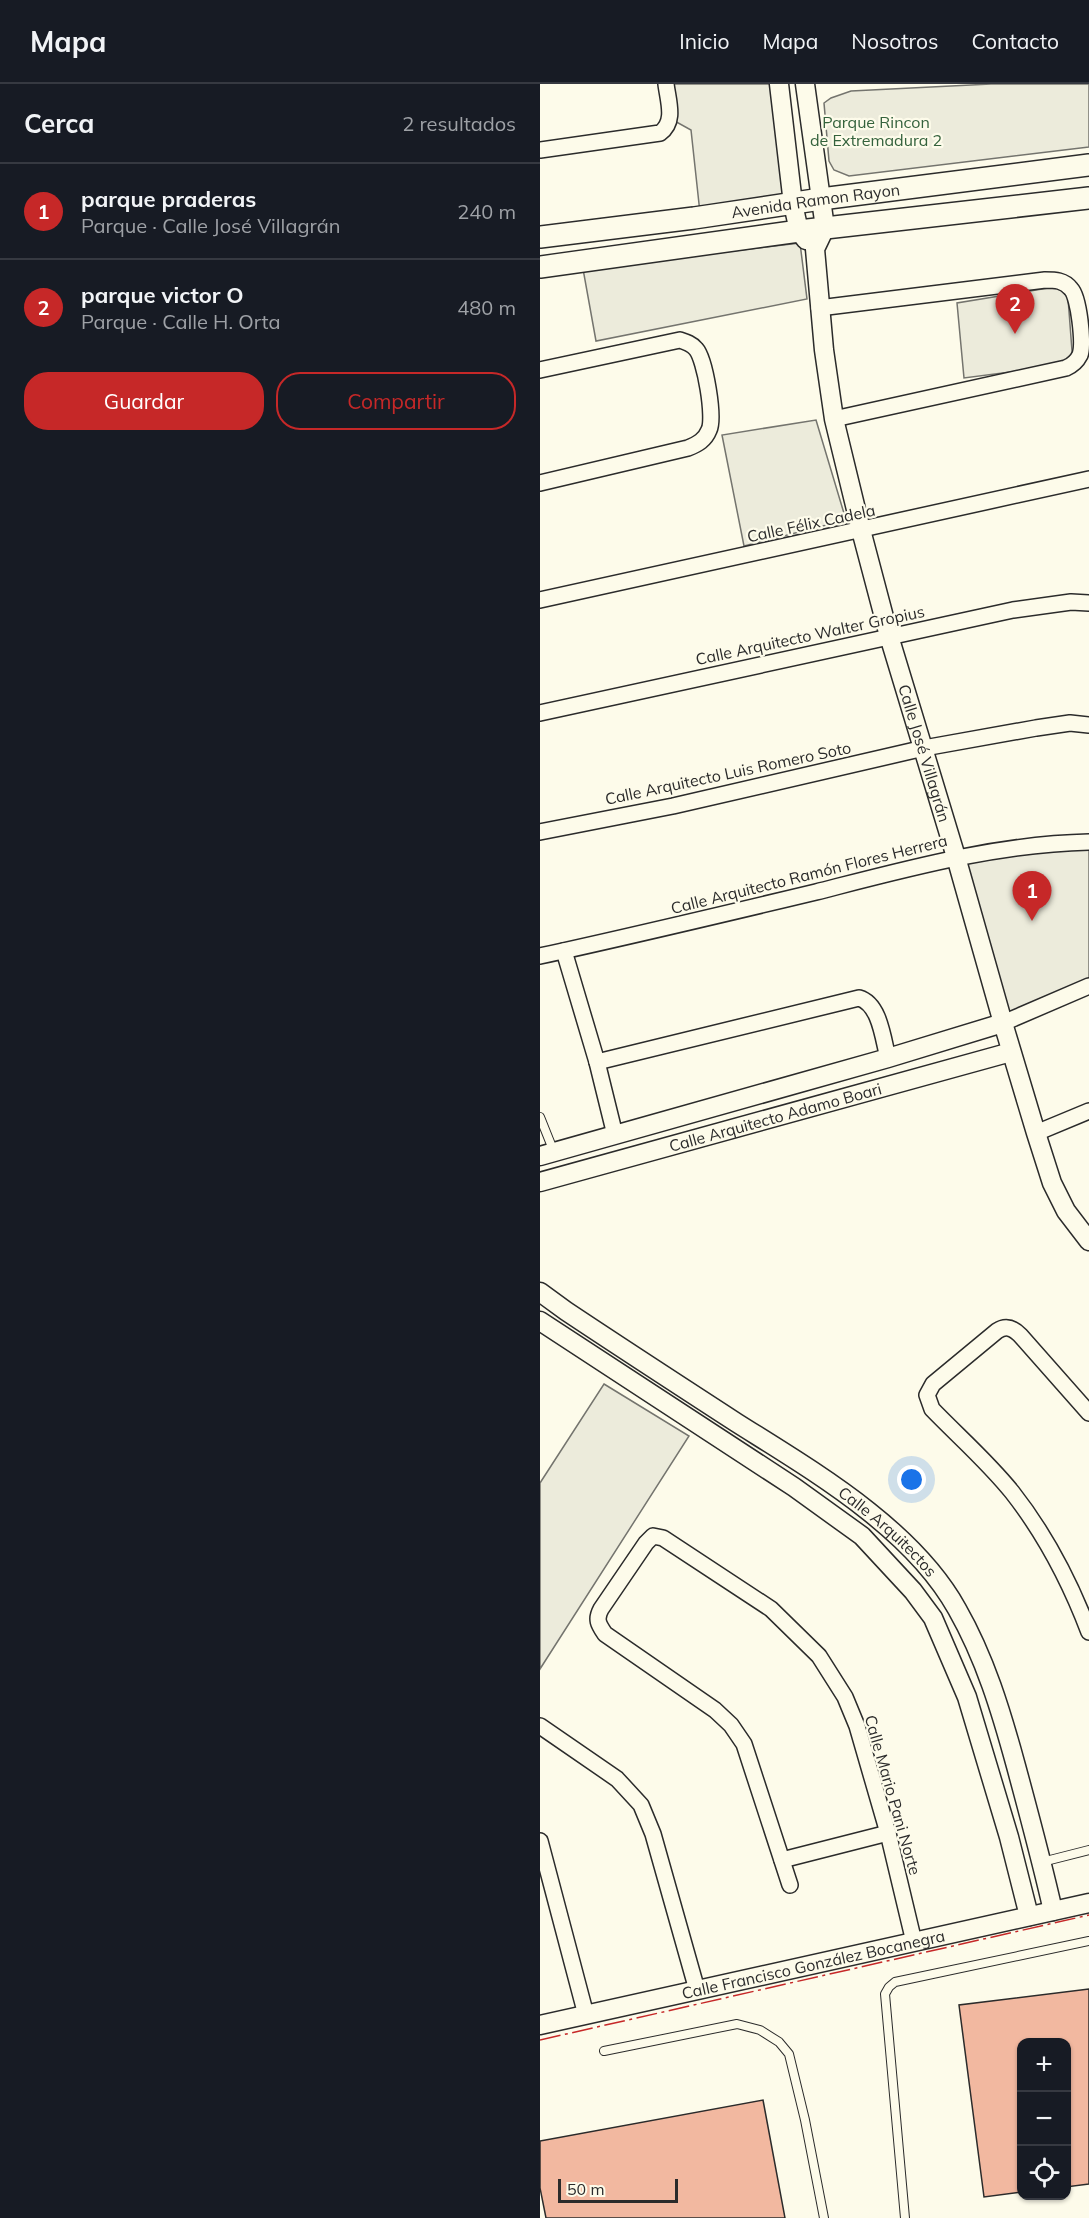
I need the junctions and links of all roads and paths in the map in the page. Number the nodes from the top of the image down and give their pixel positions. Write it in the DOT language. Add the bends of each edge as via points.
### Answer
graph roads {
  1 [pos="666,84"];
  2 [pos="779,84"];
  3 [pos="805,84"];
  4 [pos="540,150"];
  5 [pos="1089,165"];
  6 [pos="1089,198"];
  7 [pos="821,199"];
  8 [pos="793,204"];
  9 [pos="825,228"];
  10 [pos="799,231"];
  11 [pos="540,237"];
  12 [pos="814,249"];
  13 [pos="540,267"];
  14 [pos="819,308"];
  15 [pos="540,370"];
  16 [pos="834,419"];
  17 [pos="1089,479"];
  18 [pos="540,483"];
  19 [pos="861,530"];
  20 [pos="540,600"];
  21 [pos="1089,603"];
  22 [pos="889,636"];
  23 [pos="540,713"];
  24 [pos="1089,725"];
  25 [pos="924,748"];
  26 [pos="540,832"];
  27 [pos="1089,842"];
  28 [pos="957,857"];
  29 [pos="564,951"];
  30 [pos="540,956"];
  31 [pos="1089,986"];
  32 [pos="1003,1023"];
  33 [pos="1011,1052"];
  34 [pos="888,1058"];
  35 [pos="597,1062"];
  36 [pos="1089,1111"];
  37 [pos="540,1117"];
  38 [pos="1036,1133"];
  39 [pos="615,1136"];
  40 [pos="547,1154"];
  41 [pos="540,1182"];
  42 [pos="1087,1235"];
  43 [pos="540,1292"];
  44 [pos="540,1321"];
  45 [pos="661,1374"];
  46 [pos="648,1394"];
  47 [pos="1089,1413"];
  48 [pos="956,1606"];
  49 [pos="933,1618"];
  50 [pos="1089,1632"];
  51 [pos="540,1726"];
  52 [pos="888,1833"];
  53 [pos="540,1841"];
  54 [pos="1089,1850"];
  55 [pos="782,1860"];
  56 [pos="1042,1862"];
  57 [pos="790,1884"];
  58 [pos="1089,1903"];
  59 [pos="1053,1911"];
  60 [pos="1029,1916"];
  61 [pos="1089,1941"];
  62 [pos="914,1942"];
  63 [pos="697,1990"];
  64 [pos="586,2014"];
  65 [pos="540,2025"];
  66 [pos="604,2051"];
  67 [pos="824,2218"];
  68 [pos="905,2218"];
  1 -- 4 [label="street" via="669,124 660,133"];
  2 -- 8 [label="street"];
  3 -- 7 [label="street"];
  5 -- 7 [label="main road, Avenida Ramon Rayon"];
  6 -- 9 [label="main road, Avenida Ramon Rayon"];
  7 -- 8 [label="main road, Avenida Ramon Rayon"];
  7 -- 9 [label="street"];
  8 -- 10 [label="street"];
  8 -- 11 [label="main road, Avenida Ramon Rayon"];
  9 -- 10 [label="main road, Avenida Ramon Rayon"];
  9 -- 12 [label="street"];
  10 -- 12 [label="street"];
  10 -- 13 [label="main road, Avenida Ramon Rayon"];
  12 -- 14 [label="street, Calle José Villagrán"];
  14 -- 16 [label="street, Calle José Villagrán"];
  14 -- 16 [label="street" via="1045,280 1059,280 1073,290 1076,299 1081,344 1078,358 1066,368"];
  15 -- 18 [label="street" via="680,340 702,357 712,418 705,438 688,448"];
  16 -- 19 [label="street, Calle José Villagrán"];
  17 -- 19 [label="street, Calle Félix Cadela"];
  19 -- 20 [label="street, Calle Félix Cadela"];
  19 -- 22 [label="street, Calle José Villagrán"];
  21 -- 22 [label="street, Calle Arquitecto Walter Gropius" via="1013,610"];
  22 -- 23 [label="street, Calle Arquitecto Walter Gropius"];
  22 -- 25 [label="street, Calle José Villagrán"];
  24 -- 25 [label="street, Calle Arquitecto Luis Romero Soto" via="1070,723"];
  25 -- 26 [label="street, Calle Arquitecto Luis Romero Soto" via="674,806"];
  25 -- 28 [label="street, Calle José Villagrán"];
  27 -- 28 [label="street, Calle Arquitecto Ramón Flores Herrera" via="1054,842"];
  28 -- 29 [label="street, Calle Arquitecto Ramón Flores Herrera"];
  28 -- 32 [label="street, Calle José Villagrán"];
  29 -- 30 [label="street, Calle Arquitecto Ramón Flores Herrera"];
  29 -- 35 [label="street"];
  31 -- 32 [label="street"];
  32 -- 33 [label="street, Calle José Villagrán"];
  32 -- 34 [label="street, Calle Arquitecto Adamo Boari"];
  33 -- 38 [label="street, Calle José Villagrán"];
  33 -- 41 [label="street, Calle Arquitecto Adamo Boari"];
  34 -- 35 [label="street" via="876,1015 871,1005 859,998"];
  34 -- 39 [label="street, Calle Arquitecto Adamo Boari"];
  35 -- 39 [label="street"];
  36 -- 38 [label="street"];
  37 -- 40 [label="lane"];
  38 -- 42 [label="street, Calle José Villagrán" via="1052,1183 1066,1211"];
  39 -- 40 [label="street, Calle Arquitecto Adamo Boari"];
  43 -- 45 [label="street, Calle Arquitectos"];
  44 -- 46 [label="street, Calle Arquitectos"];
  45 -- 46 [label="street"];
  45 -- 48 [label="street, Calle Arquitectos" via="872,1513 909,1548"];
  46 -- 49 [label="street, Calle Arquitectos" via="794,1487 862,1536"];
  47 -- 50 [label="street" via="1011,1328 997,1331 933,1384 927,1395 932,1409 1011,1491 1044,1538"];
  48 -- 49 [label="street"];
  48 -- 56 [label="street, Calle Arquitectos" via="992,1684"];
  49 -- 60 [label="street, Calle Arquitectos" via="978,1730"];
  51 -- 63 [label="street" via="617,1779 641,1805 653,1834"];
  52 -- 55 [label="street"];
  52 -- 55 [label="street, Calle Mario Pani Norte" via="857,1726 845,1697 819,1656 771,1608 663,1538 652,1536 597,1620 605,1634 716,1710 731,1725 744,1744"];
  52 -- 62 [label="street, Calle Mario Pani Norte"];
  53 -- 64 [label="street"];
  54 -- 56 [label="lane"];
  55 -- 57 [label="street"];
  56 -- 59 [label="street, Calle Arquitectos"];
  58 -- 59 [label="street, Calle Francisco González Bocanegra"];
  59 -- 60 [label="street, Calle Francisco González Bocanegra"];
  60 -- 62 [label="street, Calle Francisco González Bocanegra"];
  61 -- 68 [label="lane" via="895,1982 889,1987 885,1995"];
  62 -- 63 [label="street, Calle Francisco González Bocanegra"];
  63 -- 64 [label="street, Calle Francisco González Bocanegra"];
  64 -- 65 [label="street, Calle Francisco González Bocanegra"];
  66 -- 67 [label="lane" via="737,2024 760,2030 779,2042 789,2054 806,2120"];
}
